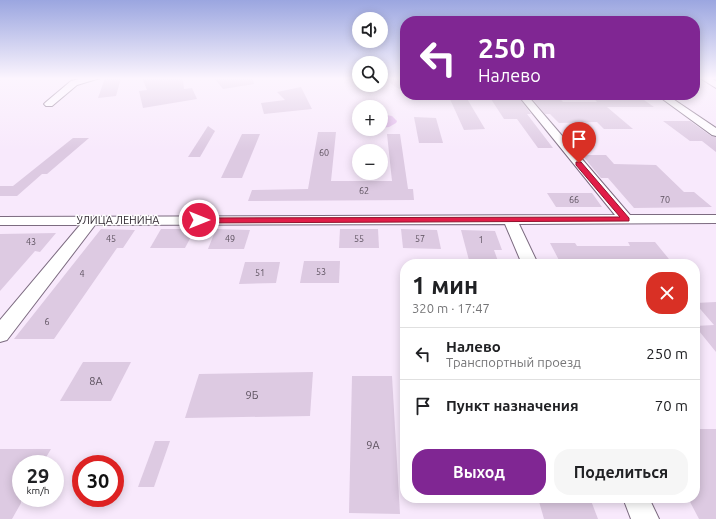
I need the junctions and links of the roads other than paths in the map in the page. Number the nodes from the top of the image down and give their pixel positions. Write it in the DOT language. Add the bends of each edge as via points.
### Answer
graph roads {
  1 [pos="528,102"];
  2 [pos="672,102"];
  3 [pos="715,132"];
  4 [pos="626,219"];
  5 [pos="716,219"];
  6 [pos="510,220"];
  7 [pos="0,221"];
  8 [pos="92,221"];
  9 [pos="528,259"];
  10 [pos="0,334"];
  11 [pos="638,503"];
  12 [pos="645,519"];
  1 -- 4 [label="street"];
  2 -- 3 [label="street"];
  4 -- 5 [label="street, УЛИЦА ЛЕНИНА"];
  4 -- 6 [label="street, УЛИЦА ЛЕНИНА"];
  6 -- 8 [label="street, УЛИЦА ЛЕНИНА"];
  6 -- 9 [label="street"];
  7 -- 8 [label="street, УЛИЦА ЛЕНИНА"];
  8 -- 10 [label="street"];
  11 -- 12 [label="street"];
}
